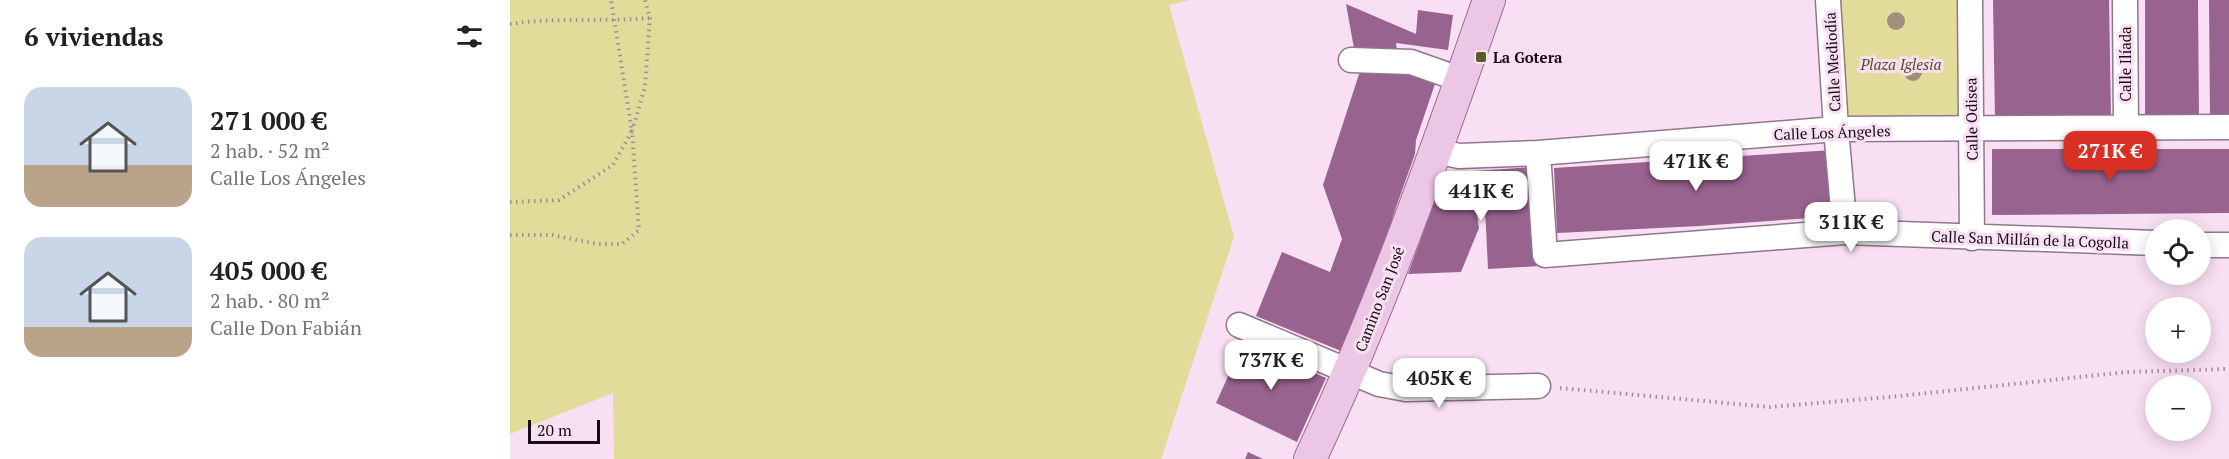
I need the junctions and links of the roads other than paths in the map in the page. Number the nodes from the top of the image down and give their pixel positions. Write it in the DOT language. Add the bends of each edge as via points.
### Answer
graph roads {
  1 [pos="1489,0"];
  2 [pos="1828,0"];
  3 [pos="1970,0"];
  4 [pos="2125,0"];
  5 [pos="1351,60"];
  6 [pos="1462,80"];
  7 [pos="2126,128"];
  8 [pos="2229,128"];
  9 [pos="1836,129"];
  10 [pos="1971,129"];
  11 [pos="1436,151"];
  12 [pos="1538,153"];
  13 [pos="1845,232"];
  14 [pos="1972,238"];
  15 [pos="2145,243"];
  16 [pos="2211,245"];
  17 [pos="2229,245"];
  18 [pos="1239,325"];
  19 [pos="1350,372"];
  20 [pos="1538,386"];
  21 [pos="1310,459"];
  1 -- 6 [label="main road, Camino San José"];
  2 -- 9 [label="street, Calle Mediodía"];
  3 -- 10 [label="street, Calle Odisea"];
  4 -- 7 [label="street, Calle Ilíada"];
  5 -- 6 [label="street" via="1411,62"];
  6 -- 11 [label="main road, Camino San José"];
  7 -- 8 [label="street, Calle Los Ángeles"];
  7 -- 10 [label="street, Calle Los Ángeles"];
  9 -- 10 [label="street, Calle Los Ángeles"];
  9 -- 12 [label="street, Calle Los Ángeles"];
  9 -- 13 [label="street, Calle Mediodía"];
  10 -- 14 [label="street, Calle Odisea"];
  11 -- 12 [label="street, Calle Los Ángeles" via="1459,156"];
  11 -- 19 [label="main road, Camino San José"];
  12 -- 13 [label="street, Calle San Millán de la Cogolla" via="1545,255"];
  13 -- 14 [label="street, Calle San Millán de la Cogolla"];
  14 -- 15 [label="street, Calle San Millán de la Cogolla"];
  16 -- 17 [label="street"];
  18 -- 19 [label="street"];
  19 -- 20 [label="street" via="1379,384 1406,389"];
  19 -- 21 [label="main road, Camino San José"];
}
